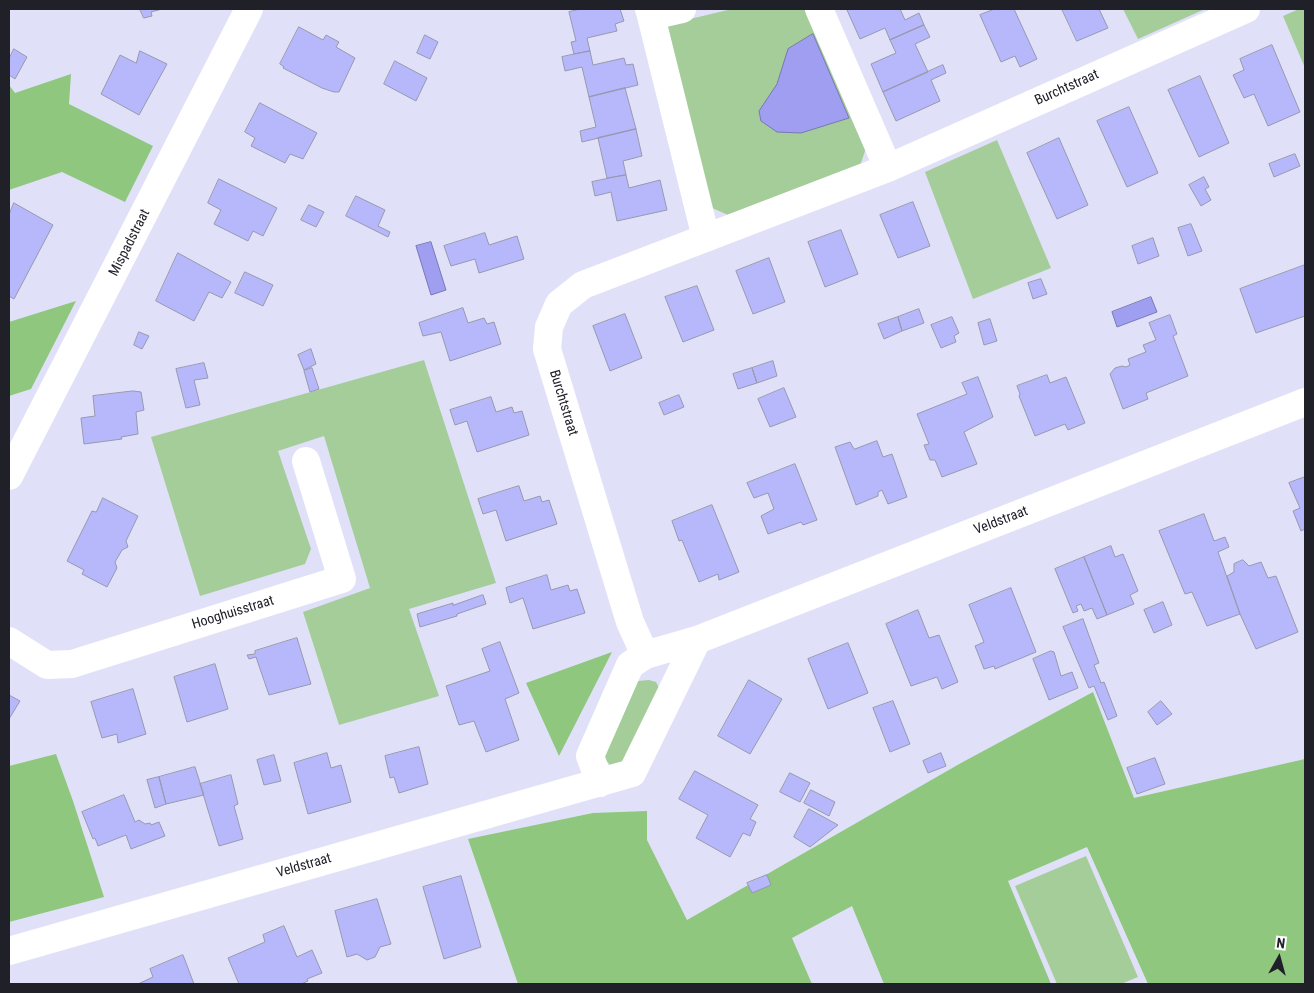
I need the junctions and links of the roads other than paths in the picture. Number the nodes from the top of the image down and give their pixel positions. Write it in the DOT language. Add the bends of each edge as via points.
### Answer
graph roads {
  1 [pos="249,9"];
  2 [pos="682,9"];
  3 [pos="819,9"];
  4 [pos="1246,9"];
  5 [pos="650,12"];
  6 [pos="888,168"];
  7 [pos="706,238"];
  8 [pos="1305,402"];
  9 [pos="306,461"];
  10 [pos="9,476"];
  11 [pos="698,640"];
  12 [pos="9,641"];
  13 [pos="645,655"];
  14 [pos="600,783"];
  15 [pos="9,951"];
  1 -- 10 [label="street, Mispadstraat"];
  2 -- 5 [label="street"];
  3 -- 6 [label="street"];
  4 -- 6 [label="street, Burchtstraat"];
  5 -- 7 [label="street"];
  6 -- 7 [label="street, Burchtstraat"];
  7 -- 13 [label="street, Burchtstraat" via="583,285 558,304 549,327 547,349 630,622"];
  8 -- 11 [label="street, Veldstraat"];
  9 -- 12 [label="street, Hooghuisstraat" via="342,579 72,664 47,665"];
  11 -- 13 [label="street, Veldstraat"];
  11 -- 14 [label="street, Veldstraat" via="632,773"];
  13 -- 14 [label="street, Veldstraat" via="630,665 590,756"];
  14 -- 15 [label="street, Veldstraat"];
}
